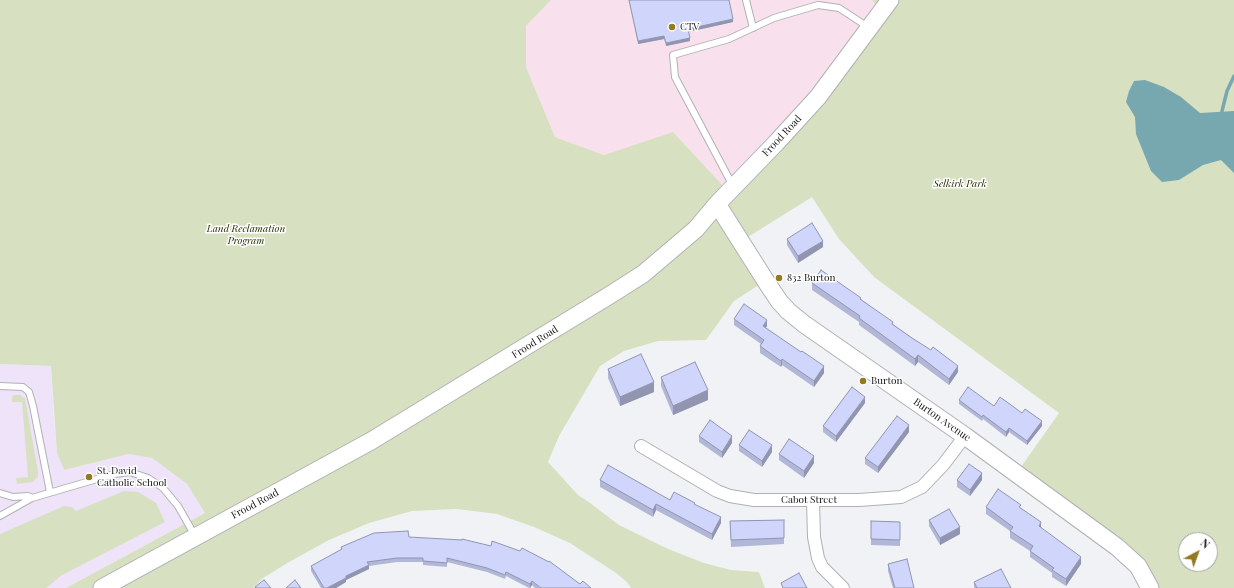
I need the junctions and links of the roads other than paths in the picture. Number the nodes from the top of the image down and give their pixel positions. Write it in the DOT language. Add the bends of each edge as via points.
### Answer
graph roads {
  1 [pos="746,0"];
  2 [pos="890,0"];
  3 [pos="828,3"];
  4 [pos="753,28"];
  5 [pos="870,28"];
  6 [pos="734,187"];
  7 [pos="717,204"];
  8 [pos="0,386"];
  9 [pos="965,436"];
  10 [pos="641,446"];
  11 [pos="50,492"];
  12 [pos="0,493"];
  13 [pos="32,498"];
  14 [pos="813,501"];
  15 [pos="0,516"];
  16 [pos="196,536"];
  17 [pos="102,588"];
  18 [pos="843,588"];
  19 [pos="1150,588"];
  1 -- 4 [label="lane"];
  2 -- 5 [label="street, Frood Road"];
  3 -- 4 [label="lane" via="774,18"];
  3 -- 5 [label="lane"];
  4 -- 6 [label="lane" via="729,39 673,55 675,77"];
  5 -- 6 [label="street, Frood Road" via="818,97"];
  6 -- 7 [label="street, Frood Road"];
  7 -- 9 [label="street, Burton Avenue" via="765,280 788,311"];
  7 -- 16 [label="street, Frood Road" via="696,229 643,274 610,296 371,441"];
  8 -- 11 [label="lane" via="23,387 29,392"];
  9 -- 14 [label="street, Cabot Street" via="943,465 922,487 911,493 884,499"];
  9 -- 19 [label="street, Burton Avenue" via="1117,547 1138,566"];
  10 -- 14 [label="street, Cabot Street" via="730,496 754,500"];
  11 -- 13 [label="lane"];
  11 -- 16 [label="lane" via="130,472 148,478 163,488 178,506"];
  12 -- 13 [label="lane"];
  13 -- 15 [label="lane"];
  14 -- 18 [label="street" via="814,537 818,558 830,577"];
  16 -- 17 [label="street, Frood Road"];
}
